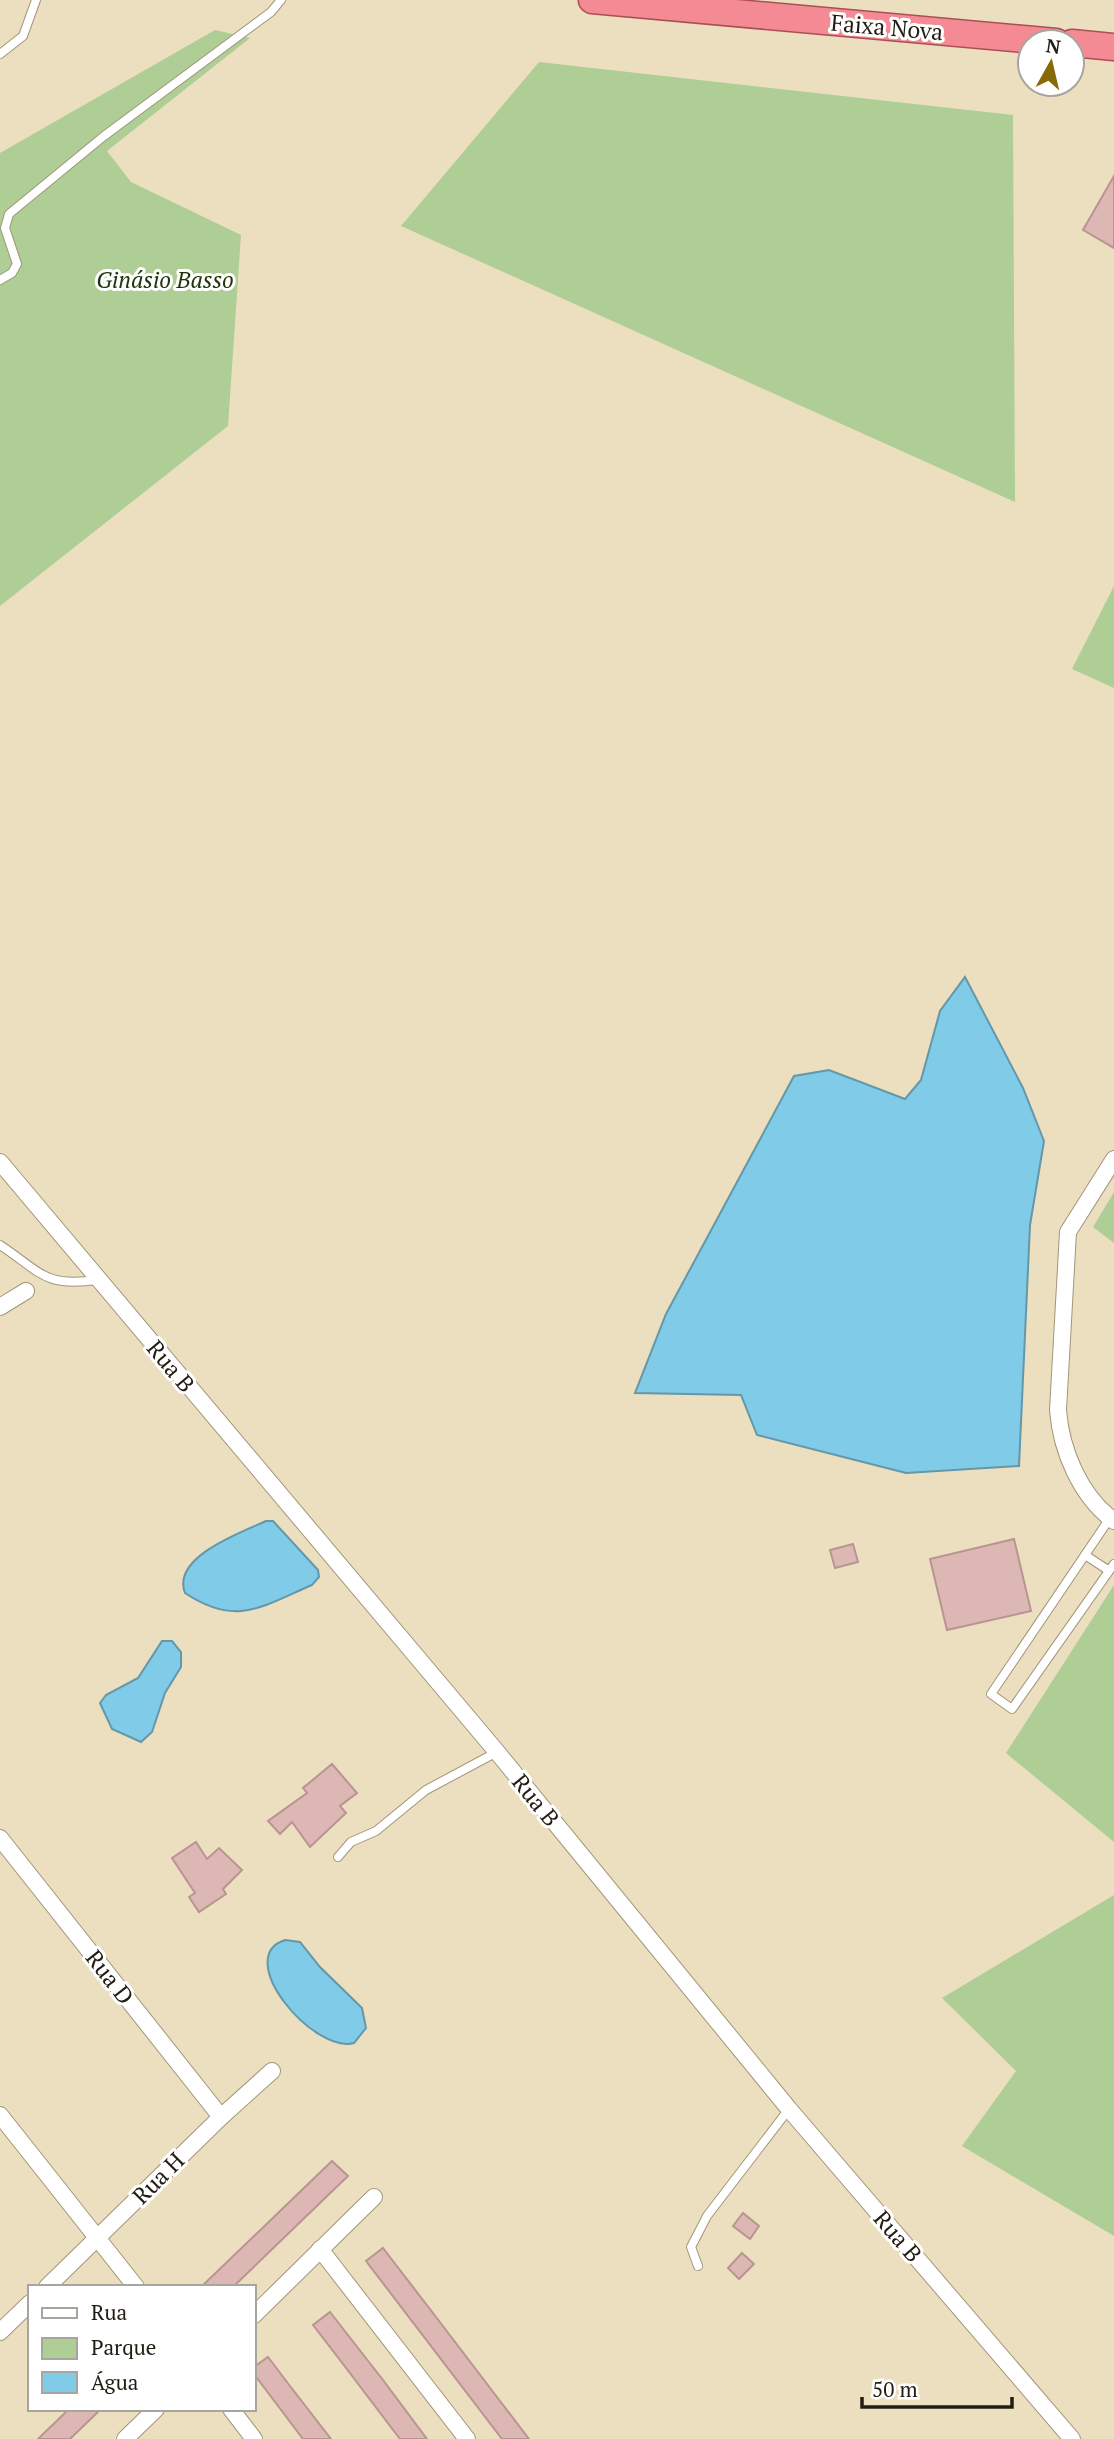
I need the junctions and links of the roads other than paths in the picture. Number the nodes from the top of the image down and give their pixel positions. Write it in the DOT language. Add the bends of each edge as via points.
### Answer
graph roads {
  1 [pos="36,0"];
  2 [pos="281,0"];
  3 [pos="592,0"];
  4 [pos="645,3"];
  5 [pos="1016,38"];
  6 [pos="1086,44"];
  7 [pos="1114,47"];
  8 [pos="0,54"];
  9 [pos="0,280"];
  10 [pos="1114,1159"];
  11 [pos="0,1162"];
  12 [pos="0,1245"];
  13 [pos="99,1280"];
  14 [pos="26,1291"];
  15 [pos="0,1307"];
  16 [pos="1112,1519"];
  17 [pos="1085,1555"];
  18 [pos="1111,1567"];
  19 [pos="497,1752"];
  20 [pos="0,1838"];
  21 [pos="338,1857"];
  22 [pos="272,2071"];
  23 [pos="789,2109"];
  24 [pos="0,2115"];
  25 [pos="221,2117"];
  26 [pos="374,2197"];
  27 [pos="98,2237"];
  28 [pos="320,2249"];
  29 [pos="698,2266"];
  30 [pos="49,2285"];
  31 [pos="134,2285"];
  32 [pos="28,2305"];
  33 [pos="256,2313"];
  34 [pos="0,2332"];
  35 [pos="154,2411"];
  36 [pos="233,2411"];
  37 [pos="125,2439"];
  38 [pos="254,2439"];
  39 [pos="467,2439"];
  40 [pos="1072,2439"];
  1 -- 8 [label="lane" via="23,36"];
  2 -- 9 [label="lane" via="9,214 5,228 17,264"];
  3 -- 4 [label="highway, Faixa Nova"];
  4 -- 5 [label="highway, Faixa Nova"];
  6 -- 7 [label="highway"];
  10 -- 16 [label="street" via="1068,1232 1058,1410 1060,1436 1070,1462 1086,1490"];
  11 -- 13 [label="street, Rua B"];
  12 -- 13 [label="lane" via="41,1275 65,1284"];
  13 -- 19 [label="street, Rua B"];
  14 -- 15 [label="street"];
  16 -- 17 [label="lane"];
  17 -- 18 [label="lane"];
  17 -- 18 [label="lane" via="991,1694 1012,1709"];
  19 -- 21 [label="lane" via="426,1790 376,1831 351,1842"];
  19 -- 23 [label="street, Rua B"];
  20 -- 25 [label="street, Rua D"];
  22 -- 25 [label="street, Rua H"];
  23 -- 29 [label="lane" via="707,2216 691,2247"];
  23 -- 40 [label="street, Rua B"];
  24 -- 27 [label="street"];
  25 -- 27 [label="street, Rua H"];
  26 -- 28 [label="street"];
  27 -- 30 [label="street, Rua H"];
  27 -- 31 [label="street"];
  28 -- 33 [label="street"];
  28 -- 39 [label="street"];
  32 -- 34 [label="street"];
  35 -- 37 [label="street"];
  36 -- 38 [label="street"];
}
